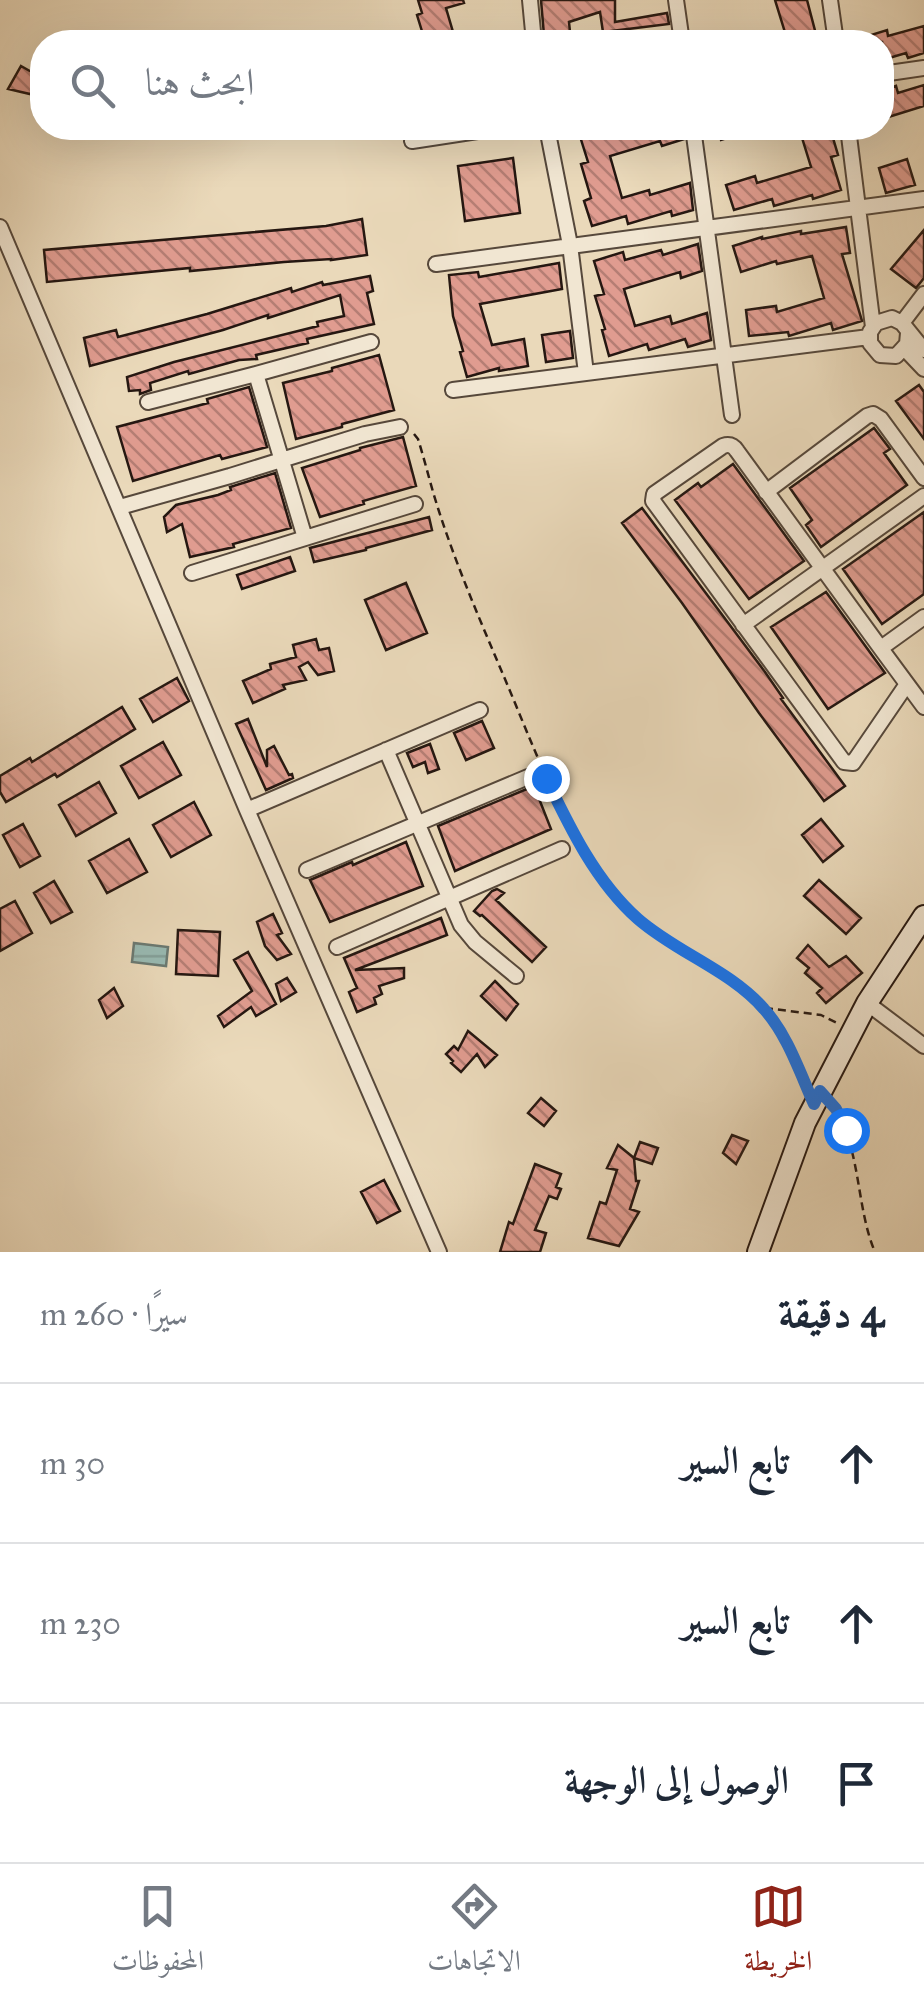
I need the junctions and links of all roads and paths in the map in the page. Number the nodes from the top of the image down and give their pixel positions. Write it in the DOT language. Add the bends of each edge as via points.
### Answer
graph roads {
  1 [pos="530,0"];
  2 [pos="676,0"];
  3 [pos="830,0"];
  4 [pos="533,30"];
  5 [pos="680,30"];
  6 [pos="834,30"];
  7 [pos="924,68"];
  8 [pos="894,72"];
  9 [pos="419,140"];
  10 [pos="548,140"];
  11 [pos="695,140"];
  12 [pos="850,140"];
  13 [pos="412,141"];
  14 [pos="924,199"];
  15 [pos="858,208"];
  16 [pos="0,226"];
  17 [pos="707,228"];
  18 [pos="570,246"];
  19 [pos="436,264"];
  20 [pos="924,294"];
  21 [pos="871,332"];
  22 [pos="905,335"];
  23 [pos="371,342"];
  24 [pos="924,350"];
  25 [pos="724,356"];
  26 [pos="924,368"];
  27 [pos="586,373"];
  28 [pos="256,374"];
  29 [pos="453,390"];
  30 [pos="148,402"];
  31 [pos="732,415"];
  32 [pos="400,426"];
  33 [pos="282,460"];
  34 [pos="924,478"];
  35 [pos="766,492"];
  36 [pos="924,496"];
  37 [pos="415,504"];
  38 [pos="120,507"];
  39 [pos="305,538"];
  40 [pos="822,568"];
  41 [pos="192,573"];
  42 [pos="924,617"];
  43 [pos="743,625"];
  44 [pos="881,648"];
  45 [pos="907,684"];
  46 [pos="924,708"];
  47 [pos="480,710"];
  48 [pos="386,750"];
  49 [pos="528,778"];
  50 [pos="247,810"];
  51 [pos="417,824"];
  52 [pos="562,849"];
  53 [pos="307,870"];
  54 [pos="449,898"];
  55 [pos="924,916"];
  56 [pos="337,947"];
  57 [pos="516,976"];
  58 [pos="867,1003"];
  59 [pos="764,1008"];
  60 [pos="853,1033"];
  61 [pos="924,1046"];
  62 [pos="817,1098"];
  63 [pos="438,1252"];
  64 [pos="758,1252"];
  65 [pos="876,1252"];
  1 -- 4 [label="street"];
  2 -- 5 [label="street"];
  3 -- 6 [label="street"];
  7 -- 8 [label="street"];
  9 -- 13 [label="street"];
  10 -- 18 [label="street"];
  11 -- 17 [label="street"];
  12 -- 15 [label="street"];
  14 -- 15 [label="street"];
  15 -- 17 [label="street"];
  15 -- 21 [label="street"];
  16 -- 38 [label="street"];
  17 -- 18 [label="street"];
  17 -- 25 [label="street"];
  18 -- 19 [label="street"];
  18 -- 27 [label="street"];
  20 -- 22 [label="street"];
  21 -- 22 [label="street" via="886,318"];
  21 -- 22 [label="street" via="872,348 891,357"];
  21 -- 25 [label="street"];
  22 -- 24 [label="street"];
  22 -- 26 [label="street"];
  23 -- 28 [label="street"];
  25 -- 27 [label="street"];
  25 -- 31 [label="street"];
  27 -- 29 [label="street"];
  28 -- 30 [label="street"];
  28 -- 33 [label="street"];
  32 -- 33 [label="street"];
  32 -- 59 [label="path" via="418,439 466,584 584,852 640,921"];
  33 -- 38 [label="street"];
  33 -- 39 [label="street"];
  34 -- 35 [label="street" via="879,416 870,414"];
  35 -- 40 [label="street"];
  35 -- 43 [label="street" via="726,445 652,498"];
  36 -- 40 [label="street"];
  37 -- 39 [label="street"];
  38 -- 50 [label="street"];
  39 -- 41 [label="street"];
  40 -- 43 [label="street"];
  40 -- 44 [label="street"];
  42 -- 44 [label="street"];
  43 -- 45 [label="street" via="846,764"];
  44 -- 45 [label="street"];
  45 -- 46 [label="street"];
  47 -- 48 [label="street"];
  48 -- 50 [label="street"];
  48 -- 51 [label="street"];
  49 -- 51 [label="street"];
  50 -- 63 [label="street"];
  51 -- 53 [label="street"];
  51 -- 54 [label="street"];
  52 -- 54 [label="street"];
  54 -- 56 [label="street"];
  54 -- 57 [label="street" via="465,931"];
  55 -- 58 [label="main road"];
  58 -- 60 [label="main road"];
  58 -- 61 [label="street"];
  59 -- 60 [label="path" via="821,1015"];
  59 -- 62 [label="path"];
  60 -- 62 [label="main road"];
  62 -- 64 [label="main road"];
  62 -- 65 [label="path" via="836,1109 846,1130"];
}
